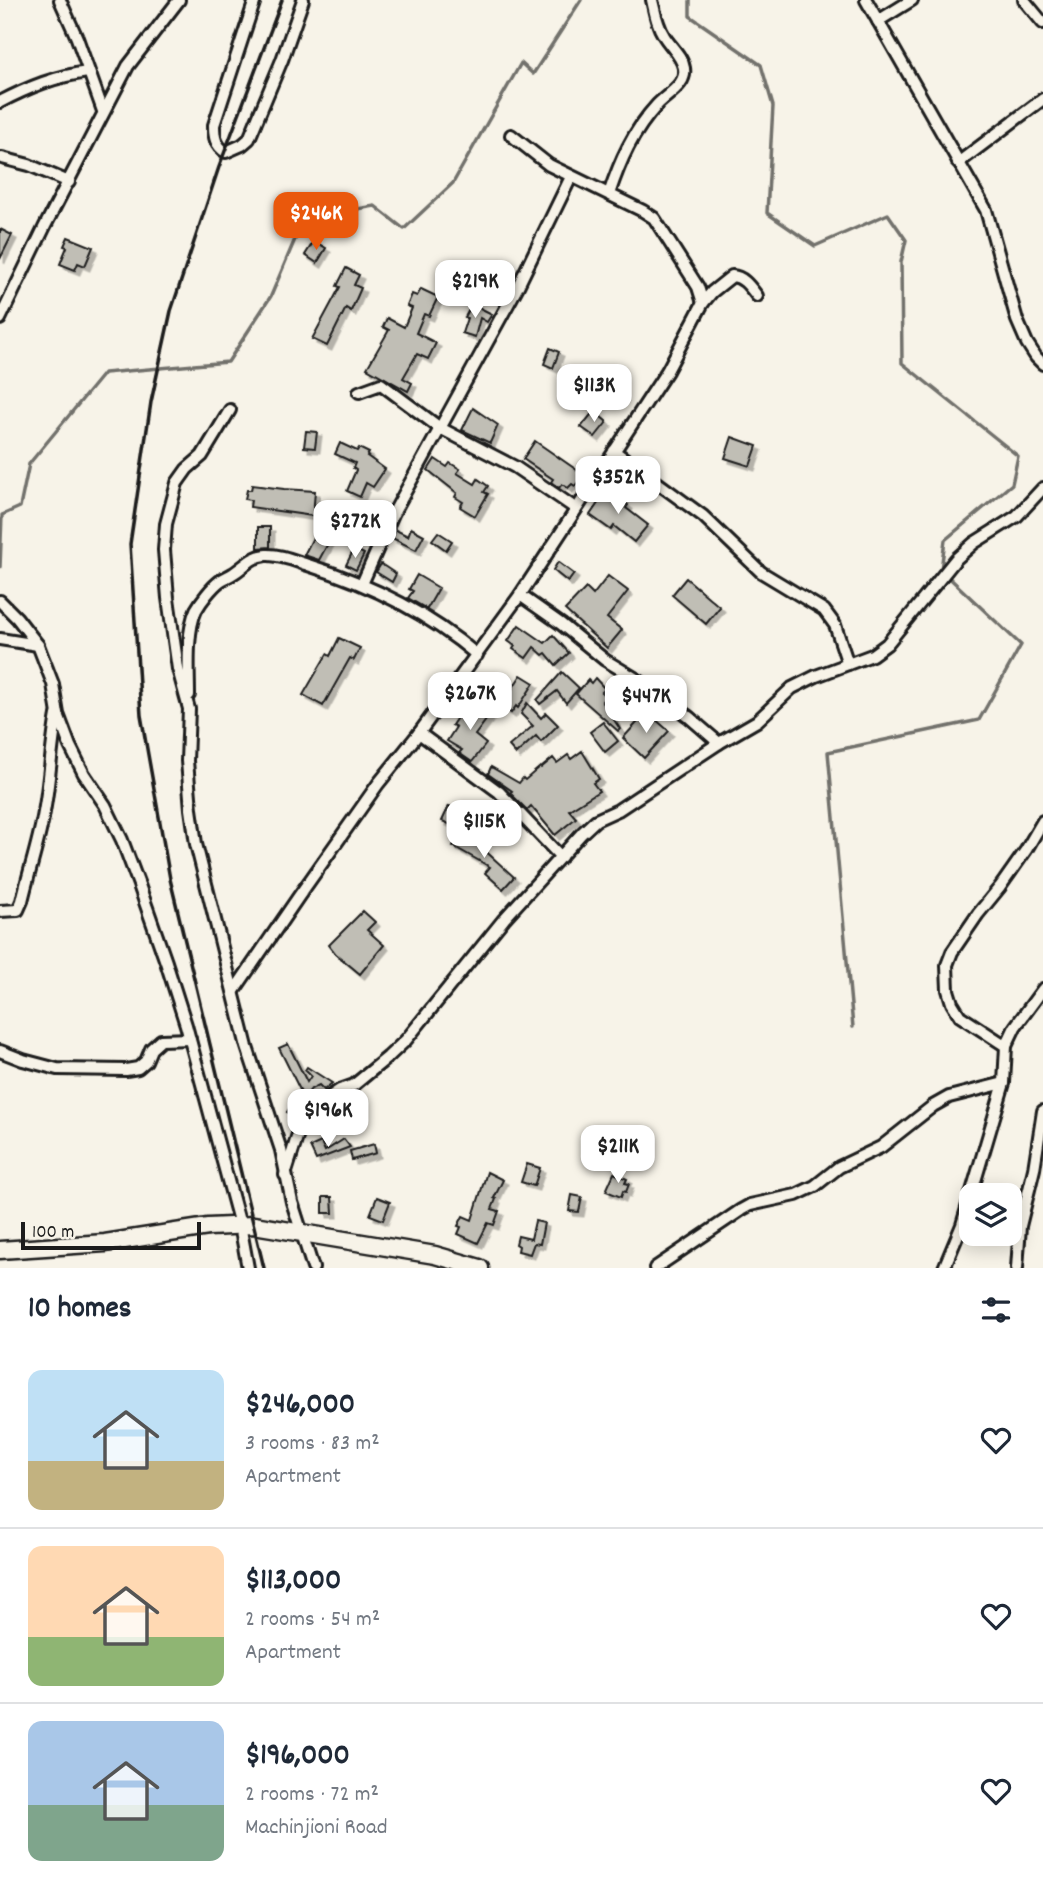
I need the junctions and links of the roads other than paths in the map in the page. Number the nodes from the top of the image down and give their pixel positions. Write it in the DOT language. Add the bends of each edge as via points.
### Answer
graph roads {
  1 [pos="60,0"];
  2 [pos="179,0"];
  3 [pos="255,0"];
  4 [pos="303,0"];
  5 [pos="866,0"];
  6 [pos="912,0"];
  7 [pos="1024,0"];
  8 [pos="652,1"];
  9 [pos="878,21"];
  10 [pos="1043,23"];
  11 [pos="88,72"];
  12 [pos="1043,99"];
  13 [pos="0,102"];
  14 [pos="103,111"];
  15 [pos="511,135"];
  16 [pos="2,158"];
  17 [pos="958,163"];
  18 [pos="571,177"];
  19 [pos="69,182"];
  20 [pos="609,194"];
  21 [pos="757,296"];
  22 [pos="703,303"];
  23 [pos="0,319"];
  24 [pos="1043,364"];
  25 [pos="359,392"];
  26 [pos="230,410"];
  27 [pos="440,428"];
  28 [pos="614,451"];
  29 [pos="1043,488"];
  30 [pos="575,509"];
  31 [pos="362,584"];
  32 [pos="520,594"];
  33 [pos="0,601"];
  34 [pos="0,639"];
  35 [pos="38,645"];
  36 [pos="477,655"];
  37 [pos="848,664"];
  38 [pos="189,709"];
  39 [pos="58,714"];
  40 [pos="419,733"];
  41 [pos="719,743"];
  42 [pos="1043,821"];
  43 [pos="561,857"];
  44 [pos="0,911"];
  45 [pos="1043,989"];
  46 [pos="234,991"];
  47 [pos="1028,1007"];
  48 [pos="1043,1011"];
  49 [pos="190,1039"];
  50 [pos="1006,1046"];
  51 [pos="0,1051"];
  52 [pos="1004,1083"];
  53 [pos="1043,1111"];
  54 [pos="285,1175"];
  55 [pos="240,1224"];
  56 [pos="302,1233"];
  57 [pos="0,1250"];
  58 [pos="248,1268"];
  59 [pos="313,1268"];
  60 [pos="480,1268"];
  61 [pos="656,1268"];
  62 [pos="944,1268"];
  63 [pos="1017,1268"];
  1 -- 11 [label="street"];
  2 -- 14 [label="street" via="128,65"];
  3 -- 4 [label="street" via="214,125 216,142 226,152 249,139"];
  5 -- 9 [label="street"];
  6 -- 9 [label="street"];
  7 -- 10 [label="street"];
  8 -- 20 [label="street" via="663,36 684,65 684,75 634,136"];
  9 -- 17 [label="street"];
  11 -- 13 [label="street" via="51,79"];
  11 -- 14 [label="street"];
  12 -- 17 [label="street"];
  14 -- 19 [label="street"];
  15 -- 18 [label="street"];
  16 -- 19 [label="street"];
  17 -- 24 [label="street" via="986,210 1017,320"];
  18 -- 20 [label="street"];
  18 -- 27 [label="street"];
  19 -- 23 [label="street"];
  20 -- 22 [label="street" via="654,218 698,287"];
  21 -- 22 [label="street" via="747,283 732,276"];
  22 -- 28 [label="street" via="667,371"];
  25 -- 27 [label="street" via="381,384"];
  26 -- 38 [label="street" via="202,456 177,483 166,524 164,550 173,642"];
  27 -- 30 [label="street" via="515,467"];
  27 -- 31 [label="street" via="393,514"];
  28 -- 30 [label="street"];
  28 -- 37 [label="street" via="703,516 761,572 824,610 835,625"];
  29 -- 37 [label="street" via="1017,516 956,559 887,644"];
  30 -- 32 [label="street"];
  31 -- 36 [label="street" via="430,619"];
  31 -- 38 [label="street" via="269,555 256,557 219,581 195,615"];
  32 -- 36 [label="street"];
  32 -- 41 [label="street"];
  33 -- 35 [label="street"];
  34 -- 35 [label="street"];
  35 -- 39 [label="street" via="53,684"];
  36 -- 40 [label="street"];
  37 -- 41 [label="street" via="792,688 757,721"];
  38 -- 46 [label="street" via="187,761 196,844"];
  39 -- 44 [label="street" via="44,815 23,901 18,910"];
  39 -- 49 [label="street" via="69,746 122,840"];
  40 -- 43 [label="street" via="499,792"];
  40 -- 46 [label="street" via="378,784"];
  41 -- 43 [label="street" via="596,820"];
  42 -- 50 [label="street" via="947,965 948,990 960,1016"];
  43 -- 54 [label="street" via="406,1040 354,1085 325,1100 304,1119"];
  45 -- 47 [label="street"];
  46 -- 54 [label="street"];
  47 -- 48 [label="street"];
  47 -- 50 [label="street"];
  49 -- 51 [label="street" via="161,1040 138,1068 126,1070 57,1069"];
  49 -- 55 [label="street"];
  50 -- 52 [label="street"];
  52 -- 61 [label="street" via="949,1097 881,1147 839,1167 816,1186 741,1210"];
  52 -- 62 [label="street"];
  53 -- 63 [label="street" via="1020,1226"];
  54 -- 56 [label="street"];
  55 -- 56 [label="street"];
  55 -- 57 [label="street" via="105,1243"];
  55 -- 58 [label="street"];
  56 -- 59 [label="street"];
  56 -- 60 [label="street" via="435,1255"];
}
